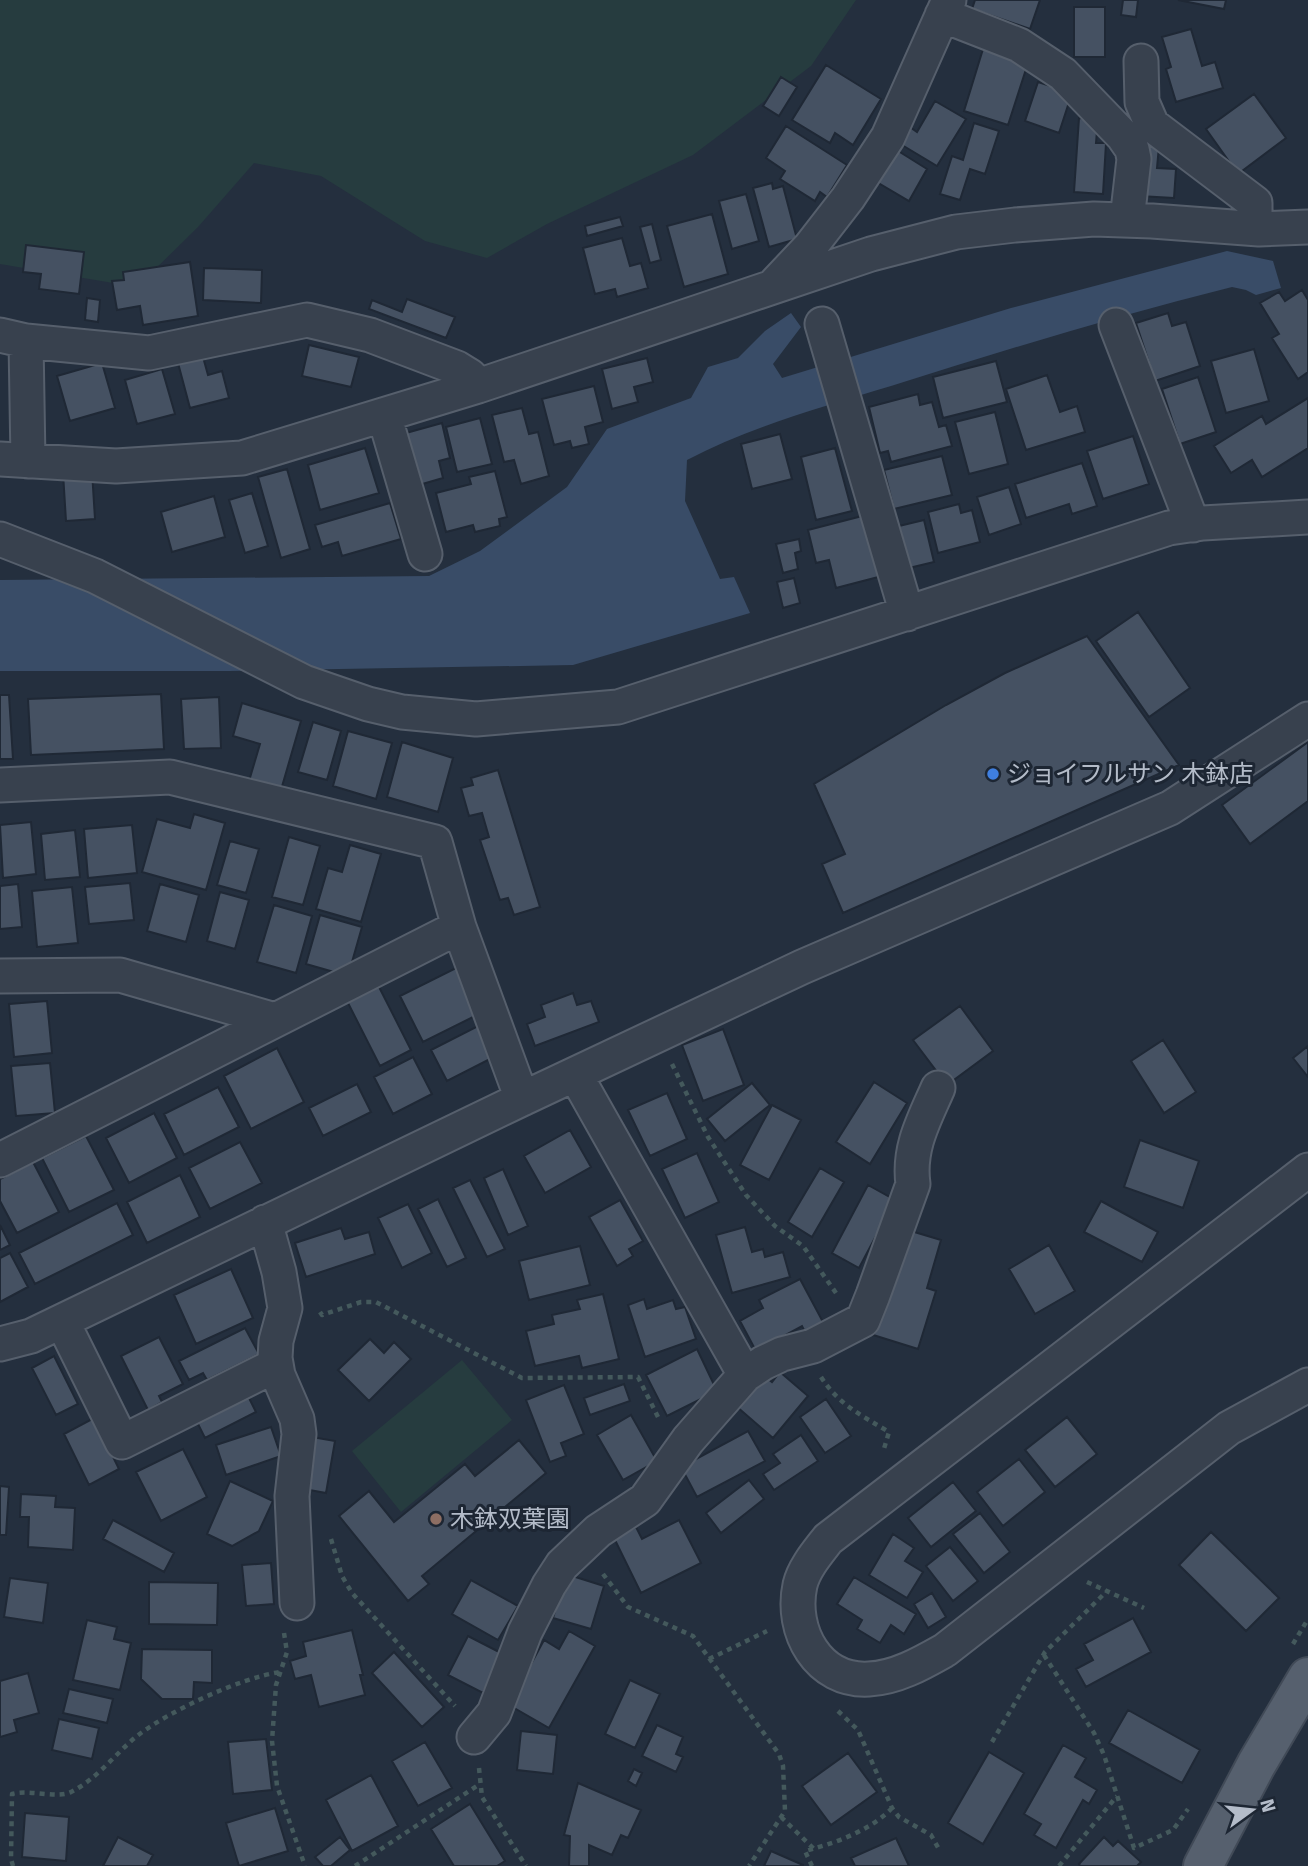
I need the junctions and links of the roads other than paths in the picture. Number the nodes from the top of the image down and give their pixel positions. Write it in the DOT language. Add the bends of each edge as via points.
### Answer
graph roads {
  1 [pos="946,8"];
  2 [pos="1141,61"];
  3 [pos="1127,220"];
  4 [pos="1255,228"];
  5 [pos="1308,228"];
  6 [pos="771,288"];
  7 [pos="822,324"];
  8 [pos="1116,325"];
  9 [pos="13,338"];
  10 [pos="478,386"];
  11 [pos="384,415"];
  12 [pos="14,460"];
  13 [pos="1308,517"];
  14 [pos="1193,525"];
  15 [pos="0,539"];
  16 [pos="425,554"];
  17 [pos="907,614"];
  18 [pos="1308,719"];
  19 [pos="0,785"];
  20 [pos="460,927"];
  21 [pos="0,976"];
  22 [pos="275,1020"];
  23 [pos="575,1074"];
  24 [pos="938,1088"];
  25 [pos="522,1099"];
  26 [pos="0,1160"];
  27 [pos="1308,1170"];
  28 [pos="265,1222"];
  29 [pos="62,1321"];
  30 [pos="0,1344"];
  31 [pos="276,1365"];
  32 [pos="745,1376"];
  33 [pos="1308,1385"];
  34 [pos="298,1603"];
  35 [pos="1308,1677"];
  36 [pos="474,1737"];
  37 [pos="1203,1866"];
  1 -- 3 [label="street" via="1019,45 1063,74 1123,136 1134,159"];
  1 -- 6 [label="street" via="888,137 848,198"];
  2 -- 4 [label="street" via="1142,102 1152,125 1255,203"];
  3 -- 4 [label="street"];
  3 -- 6 [label="street" via="956,232 871,254"];
  4 -- 5 [label="street"];
  6 -- 10 [label="street"];
  7 -- 17 [label="street"];
  8 -- 14 [label="street"];
  9 -- 10 [label="street" via="149,353 307,320 370,335 457,368"];
  9 -- 12 [label="street"];
  10 -- 11 [label="street"];
  11 -- 12 [label="street" via="242,458 117,466"];
  11 -- 16 [label="street"];
  13 -- 14 [label="street"];
  14 -- 17 [label="street" via="1168,528"];
  15 -- 17 [label="street" via="95,576 316,687 402,712 475,719 618,707"];
  18 -- 23 [label="street" via="1170,808 802,967"];
  19 -- 20 [label="street" via="170,778 435,842"];
  20 -- 22 [label="street"];
  20 -- 25 [label="street"];
  21 -- 22 [label="street" via="120,975"];
  22 -- 26 [label="street"];
  23 -- 25 [label="street"];
  23 -- 32 [label="street"];
  24 -- 32 [label="street" via="916,1138 913,1184 863,1320 808,1348 763,1363"];
  25 -- 28 [label="street"];
  27 -- 33 [label="street" via="828,1539 800,1583 800,1628 806,1642 813,1654 840,1675 866,1680 905,1670 945,1650 1229,1428"];
  28 -- 29 [label="street"];
  28 -- 31 [label="street" via="285,1308 276,1341"];
  29 -- 30 [label="street"];
  29 -- 31 [label="street" via="121,1442"];
  31 -- 34 [label="street" via="299,1434 292,1496"];
  32 -- 36 [label="street" via="688,1440 645,1500 598,1531 565,1563 525,1632 494,1713"];
  35 -- 37 [label="main road"];
}
